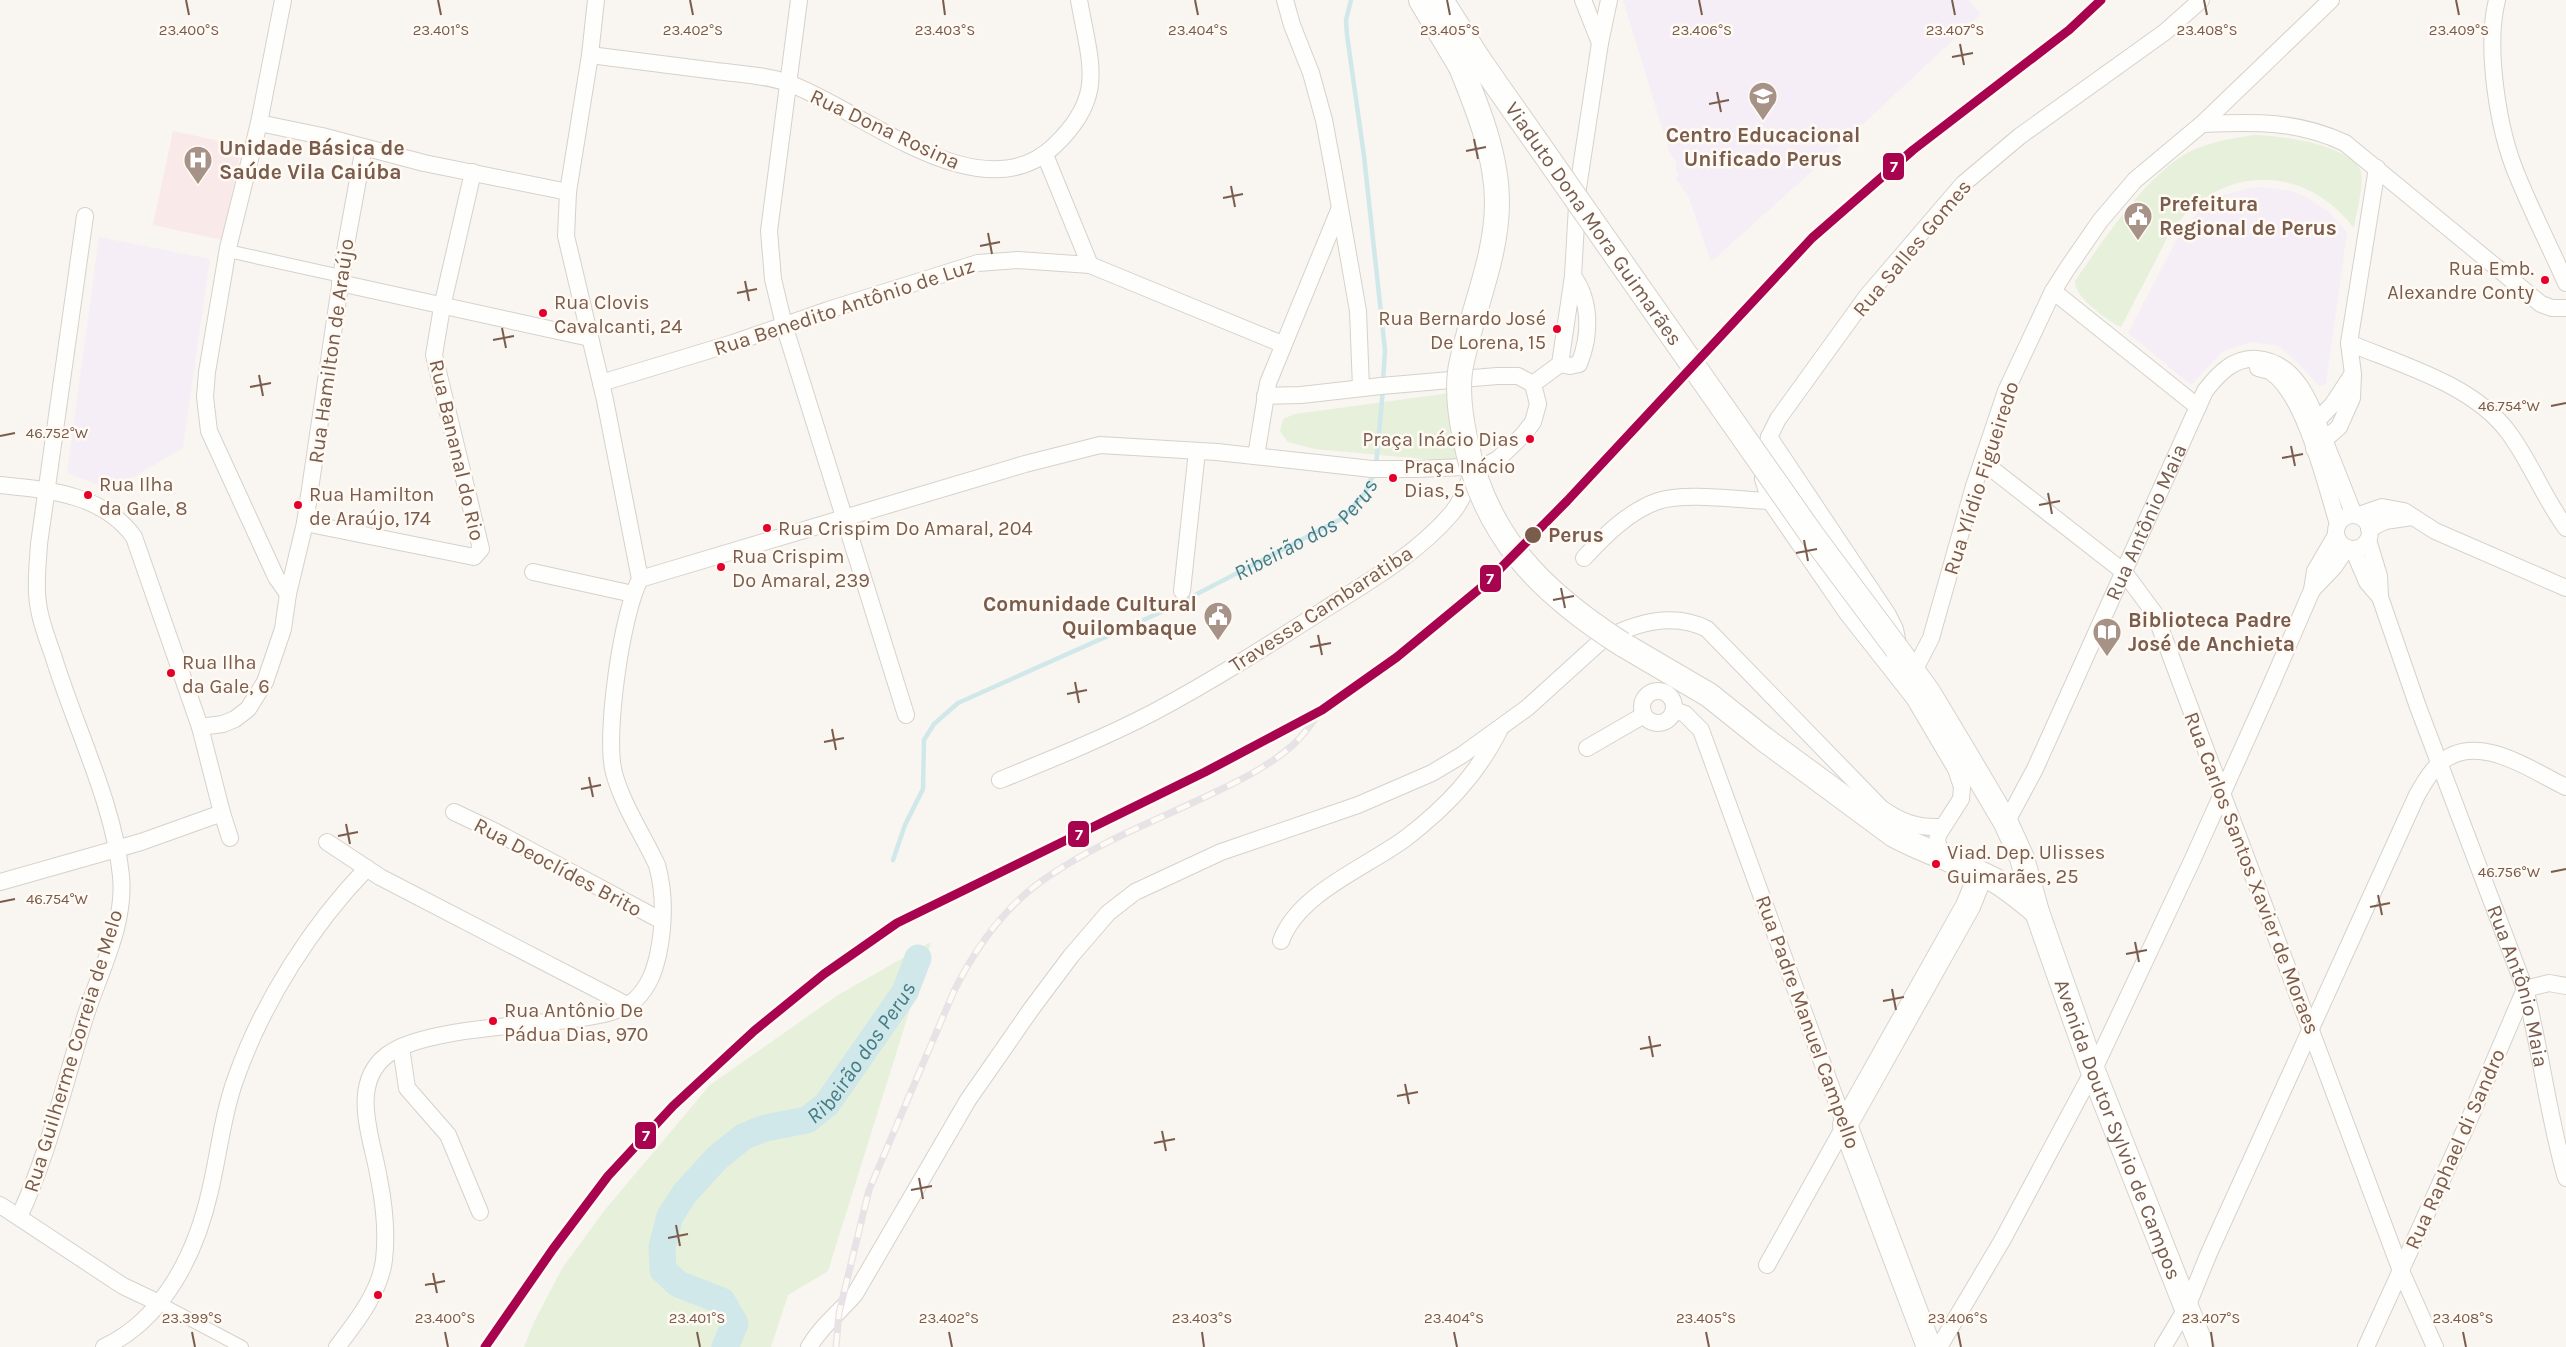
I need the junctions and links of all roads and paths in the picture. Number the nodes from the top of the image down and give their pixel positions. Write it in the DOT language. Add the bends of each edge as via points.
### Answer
graph roads {
  1 [pos="283,0"];
  2 [pos="596,0"];
  3 [pos="799,0"];
  4 [pos="1080,0"];
  5 [pos="1286,0"];
  6 [pos="1421,0"];
  7 [pos="1441,0"];
  8 [pos="1583,0"];
  9 [pos="1609,0"];
  10 [pos="2201,0"];
  11 [pos="2331,0"];
  12 [pos="2497,0"];
  13 [pos="1600,43"];
  14 [pos="590,54"];
  15 [pos="1470,63"];
  16 [pos="787,83"];
  17 [pos="259,123"];
  18 [pos="2202,124"];
  19 [pos="364,147"];
  20 [pos="1045,155"];
  21 [pos="2377,168"];
  22 [pos="473,172"];
  23 [pos="568,192"];
  24 [pos="1577,200"];
  25 [pos="1339,210"];
  26 [pos="85,216"];
  27 [pos="228,251"];
  28 [pos="1090,265"];
  29 [pos="341,280"];
  30 [pos="2566,283"];
  31 [pos="2053,291"];
  32 [pos="442,307"];
  33 [pos="2566,308"];
  34 [pos="784,325"];
  35 [pos="590,338"];
  36 [pos="2349,343"];
  37 [pos="1282,344"];
  38 [pos="2353,374"];
  39 [pos="601,383"];
  40 [pos="1533,384"];
  41 [pos="1364,388"];
  42 [pos="1265,396"];
  43 [pos="2198,407"];
  44 [pos="2313,425"];
  45 [pos="1769,437"];
  46 [pos="2319,446"];
  47 [pos="1197,451"];
  48 [pos="1256,456"];
  49 [pos="1983,462"];
  50 [pos="1474,468"];
  51 [pos="0,485"];
  52 [pos="46,489"];
  53 [pos="1770,501"];
  54 [pos="845,518"];
  55 [pos="305,523"];
  56 [pos="2566,528"];
  57 [pos="2337,529"];
  58 [pos="2358,533"];
  59 [pos="1584,558"];
  60 [pos="533,572"];
  61 [pos="2124,572"];
  62 [pos="640,579"];
  63 [pos="2566,588"];
  64 [pos="2312,590"];
  65 [pos="1182,591"];
  66 [pos="288,594"];
  67 [pos="633,594"];
  68 [pos="1904,658"];
  69 [pos="1674,710"];
  70 [pos="906,715"];
  71 [pos="1644,715"];
  72 [pos="200,726"];
  73 [pos="1500,728"];
  74 [pos="1587,748"];
  75 [pos="2439,763"];
  76 [pos="1000,780"];
  77 [pos="2566,787"];
  78 [pos="2222,794"];
  79 [pos="454,812"];
  80 [pos="222,813"];
  81 [pos="2006,823"];
  82 [pos="1941,827"];
  83 [pos="230,838"];
  84 [pos="327,842"];
  85 [pos="116,848"];
  86 [pos="1943,856"];
  87 [pos="367,868"];
  88 [pos="1981,874"];
  89 [pos="0,882"];
  90 [pos="2037,912"];
  91 [pos="662,921"];
  92 [pos="1281,941"];
  93 [pos="2566,986"];
  94 [pos="2525,989"];
  95 [pos="627,1005"];
  96 [pos="2311,1028"];
  97 [pos="401,1047"];
  98 [pos="2093,1071"];
  99 [pos="1845,1125"];
  100 [pos="2566,1178"];
  101 [pos="0,1205"];
  102 [pos="480,1212"];
  103 [pos="19,1217"];
  104 [pos="1767,1265"];
  105 [pos="2402,1271"];
  106 [pos="159,1304"];
  107 [pos="2187,1307"];
  108 [pos="104,1347"];
  109 [pos="242,1347"];
  110 [pos="338,1347"];
  111 [pos="809,1347"];
  112 [pos="1929,1347"];
  113 [pos="1939,1347"];
  114 [pos="2163,1347"];
  115 [pos="2202,1347"];
  116 [pos="2366,1347"];
  117 [pos="2435,1347"];
  1 -- 17 [label="street"];
  2 -- 14 [label="street"];
  3 -- 16 [label="street"];
  4 -- 20 [label="street, Rua Dona Rosina" via="1091,88 1072,126"];
  5 -- 25 [label="street" via="1324,120"];
  6 -- 15 [label="main road"];
  7 -- 15 [label="main road"];
  8 -- 13 [label="street"];
  9 -- 13 [label="street"];
  10 -- 45 [label="street, Rua Salles Gomes" via="2164,32 2020,136 1963,184 1867,296"];
  11 -- 18 [label="street, Rua Ylídio Figueiredo"];
  12 -- 30 [label="street" via="2491,47 2508,146 2516,173"];
  13 -- 24 [label="street"];
  14 -- 16 [label="street, Rua Dona Rosina"];
  14 -- 23 [label="street"];
  15 -- 24 [label="main road, Viaduto Dona Mora Guimarães, bridge"];
  15 -- 86 [label="main road, bridge" via="1497,200 1496,228 1461,364 1461,422 1475,479 1505,541 1537,579 1586,621 1709,695 1891,832 1917,848"];
  16 -- 20 [label="street, Rua Dona Rosina" via="960,166 987,171"];
  16 -- 34 [label="street" via="769,231 773,279"];
  17 -- 19 [label="street"];
  17 -- 27 [label="street"];
  18 -- 21 [label="street" via="2292,124 2320,131 2345,143"];
  18 -- 31 [label="street, Rua Ylídio Figueiredo" via="2118,198"];
  19 -- 22 [label="street"];
  19 -- 29 [label="street, Rua Hamilton de Araújo"];
  20 -- 28 [label="street"];
  21 -- 33 [label="street" via="2541,304"];
  21 -- 36 [label="street"];
  22 -- 23 [label="street"];
  22 -- 32 [label="street, Rua Bananal do Rio"];
  23 -- 35 [label="street" via="567,248"];
  24 -- 40 [label="street" via="1573,276 1585,296 1587,326 1579,364 1560,364"];
  24 -- 68 [label="main road, Viaduto Dona Mora Guimarães, bridge" via="1812,535"];
  25 -- 37 [label="street"];
  25 -- 41 [label="street" via="1358,311"];
  26 -- 52 [label="street, Rua Guilherme Correia de Melo"];
  27 -- 29 [label="street"];
  27 -- 66 [label="street" via="207,372 207,420 241,504"];
  28 -- 34 [label="street, Rua Benedito Antônio de Luz" via="1018,260 978,263"];
  28 -- 37 [label="street, Rua Benedito Antônio de Luz"];
  29 -- 32 [label="street"];
  29 -- 55 [label="street, Rua Hamilton de Araújo"];
  31 -- 43 [label="street"];
  31 -- 49 [label="street, Rua Ylídio Figueiredo" via="2006,391"];
  32 -- 35 [label="street"];
  32 -- 55 [label="street, Rua Bananal do Rio" via="434,355 481,549 474,557"];
  34 -- 39 [label="street, Rua Benedito Antônio de Luz"];
  34 -- 54 [label="street"];
  35 -- 39 [label="street"];
  36 -- 38 [label="street"];
  36 -- 56 [label="street" via="2481,403 2509,433"];
  37 -- 42 [label="street"];
  38 -- 44 [label="street"];
  38 -- 46 [label="street" via="2352,398 2339,427"];
  39 -- 62 [label="street"];
  40 -- 41 [label="street" via="1518,376"];
  40 -- 50 [label="street" via="1537,411 1523,435 1495,462"];
  41 -- 42 [label="street"];
  42 -- 48 [label="street"];
  43 -- 44 [label="street, Rua Antônio Maia" via="2211,383 2237,361 2271,372"];
  43 -- 61 [label="street, Rua Antônio Maia"];
  44 -- 46 [label="street, Rua Antônio Maia"];
  45 -- 53 [label="street" via="1763,478"];
  45 -- 68 [label="street, Avenida Doutor Sylvio de Campos" via="1888,615"];
  46 -- 57 [label="street, Rua Antônio Maia"];
  46 -- 58 [label="street, Rua Antônio Maia"];
  47 -- 48 [label="street"];
  47 -- 54 [label="street" via="1088,446"];
  47 -- 65 [label="street"];
  48 -- 50 [label="street" via="1348,466"];
  49 -- 61 [label="street, Rua Carlos Santos Xavier de Moraes"];
  49 -- 68 [label="street, Rua Ylídio Figueiredo" via="1921,661"];
  50 -- 76 [label="street, Travessa Cambaratiba" via="1453,511 1428,537 1374,578 1216,678 1100,739"];
  51 -- 52 [label="street"];
  52 -- 72 [label="street" via="82,498 107,511 134,537"];
  52 -- 85 [label="street, Rua Guilherme Correia de Melo" via="39,544 38,604"];
  53 -- 59 [label="street" via="1660,500 1620,524"];
  53 -- 82 [label="street" via="1847,613 1914,698 1956,769 1962,799"];
  54 -- 62 [label="street"];
  54 -- 70 [label="street"];
  55 -- 66 [label="street, Rua Hamilton de Araújo"];
  57 -- 58 [label="street" via="2346,516"];
  57 -- 58 [label="street" via="2342,545"];
  57 -- 64 [label="street" via="2315,571"];
  58 -- 63 [label="street" via="2412,517 2435,531"];
  58 -- 64 [label="street"];
  58 -- 75 [label="street, Rua Antônio Maia" via="2367,582 2380,597"];
  60 -- 67 [label="street"];
  61 -- 78 [label="street, Rua Carlos Santos Xavier de Moraes" via="2155,614"];
  61 -- 81 [label="street, Rua Antônio Maia" via="2035,770"];
  62 -- 67 [label="street"];
  64 -- 78 [label="street"];
  66 -- 72 [label="street, Rua Hamilton de Araújo" via="283,629 265,682 248,709 223,724"];
  67 -- 91 [label="street" via="613,703 611,748 620,791 657,865 663,898"];
  68 -- 81 [label="main road, Avenida Doutor Sylvio de Campos"];
  69 -- 71 [label="street" via="1664,722 1653,722"];
  69 -- 71 [label="street" via="1668,695 1652,692 1644,699"];
  69 -- 99 [label="street, Rua Padre Manuel Campello" via="1694,720 1701,730"];
  71 -- 74 [label="street"];
  72 -- 80 [label="street"];
  73 -- 82 [label="street" via="1601,641 1660,620 1694,622 1730,651 1881,808 1914,826"];
  73 -- 92 [label="street" via="1484,761 1458,792 1406,837 1309,902 1294,916"];
  73 -- 111 [label="street" via="1432,773 1358,805 1221,852 1135,892 1108,913 1038,999 968,1100 855,1294 819,1330"];
  75 -- 77 [label="street" via="2460,751 2479,750"];
  75 -- 94 [label="street, Rua Antônio Maia"];
  75 -- 96 [label="street" via="2417,795"];
  78 -- 96 [label="street, Rua Carlos Santos Xavier de Moraes"];
  78 -- 98 [label="street"];
  79 -- 91 [label="street, Rua Deoclídes Brito"];
  80 -- 83 [label="street"];
  80 -- 85 [label="street"];
  81 -- 90 [label="main road, Avenida Doutor Sylvio de Campos" via="2022,858"];
  82 -- 86 [label="street" via="1937,842"];
  84 -- 87 [label="street"];
  85 -- 89 [label="street"];
  85 -- 103 [label="street, Rua Guilherme Correia de Melo" via="121,894 112,941 47,1149"];
  86 -- 88 [label="main road"];
  87 -- 95 [label="street"];
  87 -- 106 [label="street" via="314,934 262,1015 236,1075 210,1193 196,1235 177,1280"];
  88 -- 90 [label="main road" via="2018,895"];
  88 -- 99 [label="main road" via="1968,906"];
  90 -- 98 [label="main road, Avenida Doutor Sylvio de Campos"];
  91 -- 95 [label="street" via="654,972 645,988"];
  93 -- 94 [label="street" via="2549,983"];
  94 -- 100 [label="street, Rua Antônio Maia"];
  94 -- 105 [label="street, Rua Raphael di Sandro"];
  95 -- 97 [label="street" via="598,1016 456,1033"];
  96 -- 105 [label="street, Rua Carlos Santos Xavier de Moraes"];
  96 -- 107 [label="street"];
  97 -- 102 [label="street" via="407,1088 448,1134"];
  97 -- 110 [label="street" via="378,1064 365,1098 380,1180 384,1261 359,1318"];
  98 -- 107 [label="main road, Avenida Doutor Sylvio de Campos"];
  98 -- 113 [label="street" via="2004,1239"];
  99 -- 104 [label="street"];
  99 -- 112 [label="main road, Rua Padre Manuel Campello"];
  101 -- 103 [label="street"];
  103 -- 106 [label="street" via="123,1286"];
  105 -- 116 [label="street, Rua Raphael di Sandro"];
  105 -- 117 [label="street, Rua Carlos Santos Xavier de Moraes"];
  106 -- 108 [label="street"];
  106 -- 109 [label="street"];
  107 -- 114 [label="street"];
  107 -- 115 [label="main road, Avenida Doutor Sylvio de Campos"];
}
